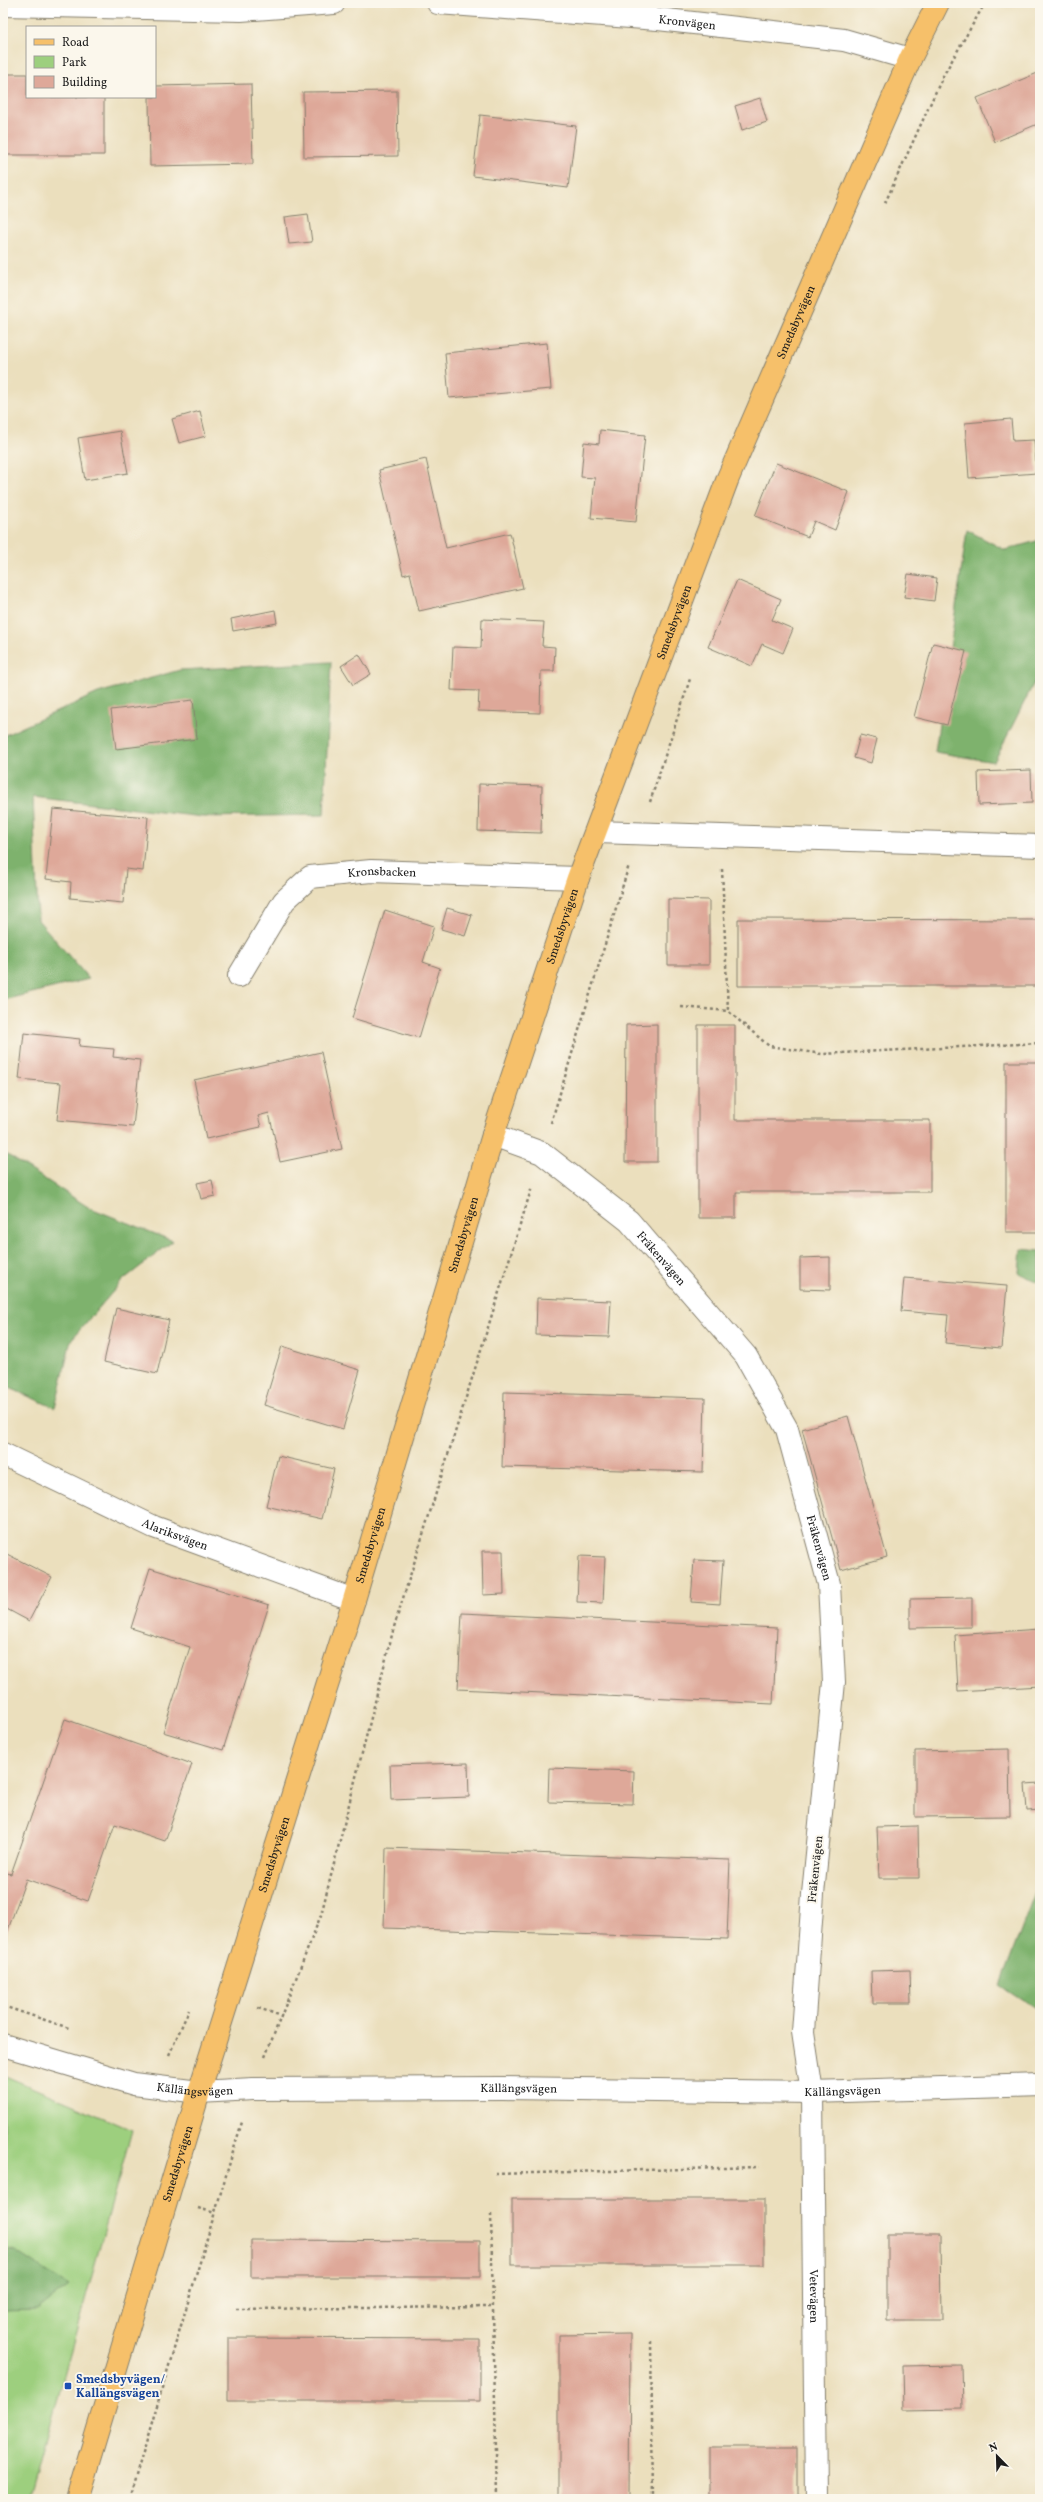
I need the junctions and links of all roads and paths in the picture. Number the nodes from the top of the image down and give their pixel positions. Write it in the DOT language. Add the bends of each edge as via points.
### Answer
graph roads {
  1 [pos="334,3"];
  2 [pos="438,3"];
  3 [pos="938,3"];
  4 [pos="986,3"];
  5 [pos="3,5"];
  6 [pos="910,59"];
  7 [pos="885,204"];
  8 [pos="692,671"];
  9 [pos="596,832"];
  10 [pos="639,834"];
  11 [pos="721,836"];
  12 [pos="1040,846"];
  13 [pos="578,878"];
  14 [pos="239,976"];
  15 [pos="681,1007"];
  16 [pos="728,1011"];
  17 [pos="1040,1043"];
  18 [pos="493,1135"];
  19 [pos="542,1153"];
  20 [pos="3,1454"];
  21 [pos="354,1600"];
  22 [pos="228,1998"];
  23 [pos="3,2006"];
  24 [pos="282,2016"];
  25 [pos="76,2031"];
  26 [pos="3,2045"];
  27 [pos="163,2058"];
  28 [pos="1040,2085"];
  29 [pos="252,2089"];
  30 [pos="199,2092"];
  31 [pos="812,2092"];
  32 [pos="759,2167"];
  33 [pos="495,2174"];
  34 [pos="491,2214"];
  35 [pos="493,2306"];
  36 [pos="236,2310"];
  37 [pos="651,2340"];
  38 [pos="77,2499"];
  39 [pos="129,2499"];
  40 [pos="496,2499"];
  41 [pos="653,2499"];
  42 [pos="816,2499"];
  1 -- 5 [label="street" via="241,10"];
  2 -- 6 [label="street, Kronvägen" via="658,19 844,40"];
  3 -- 6 [label="main road, Smedsbyvägen"];
  4 -- 7 [label="path" via="943,76"];
  6 -- 9 [label="main road, Smedsbyvägen" via="728,478"];
  8 -- 10 [label="path"];
  9 -- 10 [label="street"];
  9 -- 13 [label="main road, Smedsbyvägen"];
  10 -- 11 [label="street"];
  10 -- 19 [label="path"];
  11 -- 12 [label="street"];
  11 -- 16 [label="path"];
  13 -- 14 [label="street, Kronsbacken" via="372,871 310,877 284,901"];
  13 -- 18 [label="main road, Smedsbyvägen"];
  15 -- 16 [label="path"];
  16 -- 17 [label="path" via="769,1046 822,1054"];
  18 -- 19 [label="street, Fräkenvägen"];
  18 -- 21 [label="main road, Smedsbyvägen"];
  19 -- 24 [label="path" via="394,1627 321,1915"];
  19 -- 31 [label="street, Fräkenvägen" via="629,1221 746,1356 787,1429 829,1584 834,1682 812,1894 803,2032"];
  20 -- 21 [label="street, Alariksvägen" via="154,1527"];
  21 -- 22 [label="main road, Smedsbyvägen"];
  22 -- 24 [label="path"];
  22 -- 27 [label="path" via="198,1988 168,2058"];
  22 -- 30 [label="main road, Smedsbyvägen"];
  23 -- 25 [label="path"];
  24 -- 29 [label="path"];
  26 -- 30 [label="street, Källängsvägen" via="134,2084"];
  28 -- 31 [label="street, Källängsvägen"];
  29 -- 30 [label="street, Källängsvägen"];
  29 -- 31 [label="street, Källängsvägen" via="503,2088"];
  29 -- 39 [label="path"];
  30 -- 38 [label="main road, Smedsbyvägen"];
  31 -- 42 [label="street, Vetevägen"];
  32 -- 33 [label="path"];
  34 -- 35 [label="path"];
  35 -- 36 [label="path"];
  35 -- 40 [label="path"];
  37 -- 41 [label="path"];
}
